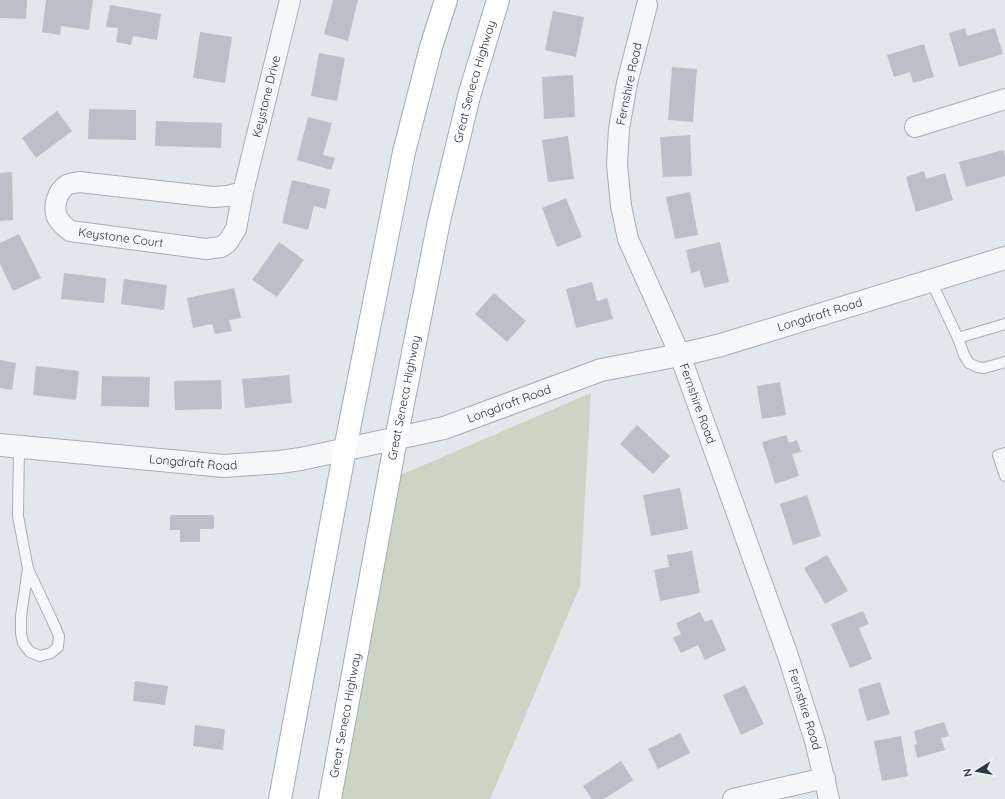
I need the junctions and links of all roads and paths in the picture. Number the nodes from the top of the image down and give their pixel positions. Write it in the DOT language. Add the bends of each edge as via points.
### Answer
graph roads {
  1 [pos="290,0"];
  2 [pos="446,0"];
  3 [pos="498,0"];
  4 [pos="647,5"];
  5 [pos="1005,99"];
  6 [pos="915,127"];
  7 [pos="242,192"];
  8 [pos="1005,258"];
  9 [pos="931,281"];
  10 [pos="1005,324"];
  11 [pos="958,338"];
  12 [pos="680,354"];
  13 [pos="1005,362"];
  14 [pos="396,439"];
  15 [pos="10,446"];
  16 [pos="345,449"];
  17 [pos="1005,453"];
  18 [pos="1005,476"];
  19 [pos="28,569"];
  20 [pos="825,778"];
  21 [pos="280,799"];
  22 [pos="330,799"];
  23 [pos="733,799"];
  24 [pos="829,799"];
  1 -- 7 [label="street, Keystone Drive"];
  2 -- 16 [label="main road" via="404,152"];
  3 -- 14 [label="main road, Great Seneca Highway" via="469,96 439,220"];
  4 -- 12 [label="street, Fernshire Road" via="627,83 619,129 617,164 621,206 628,240"];
  5 -- 6 [label="street"];
  7 -- 7 [label="street, Keystone Court" via="213,197 79,182 67,185 59,193 56,208 57,217 70,231 206,249 221,247 228,242 236,229"];
  8 -- 9 [label="street, Longdraft Road"];
  9 -- 11 [label="lane"];
  9 -- 12 [label="street, Longdraft Road" via="721,345"];
  10 -- 11 [label="lane"];
  11 -- 13 [label="lane" via="969,363 984,368"];
  12 -- 14 [label="street, Longdraft Road" via="601,370 444,428"];
  12 -- 20 [label="street, Fernshire Road" via="788,656"];
  14 -- 16 [label="street, Longdraft Road"];
  14 -- 22 [label="main road, Great Seneca Highway"];
  15 -- 16 [label="street, Longdraft Road" via="224,466 280,462"];
  15 -- 19 [label="lane" via="18,516"];
  16 -- 21 [label="main road"];
  17 -- 18 [label="lane" via="998,455"];
  19 -- 19 [label="lane" via="21,633 30,652 40,656 51,653 58,647 59,636"];
  20 -- 23 [label="street"];
  20 -- 24 [label="street, Fernshire Road"];
}
